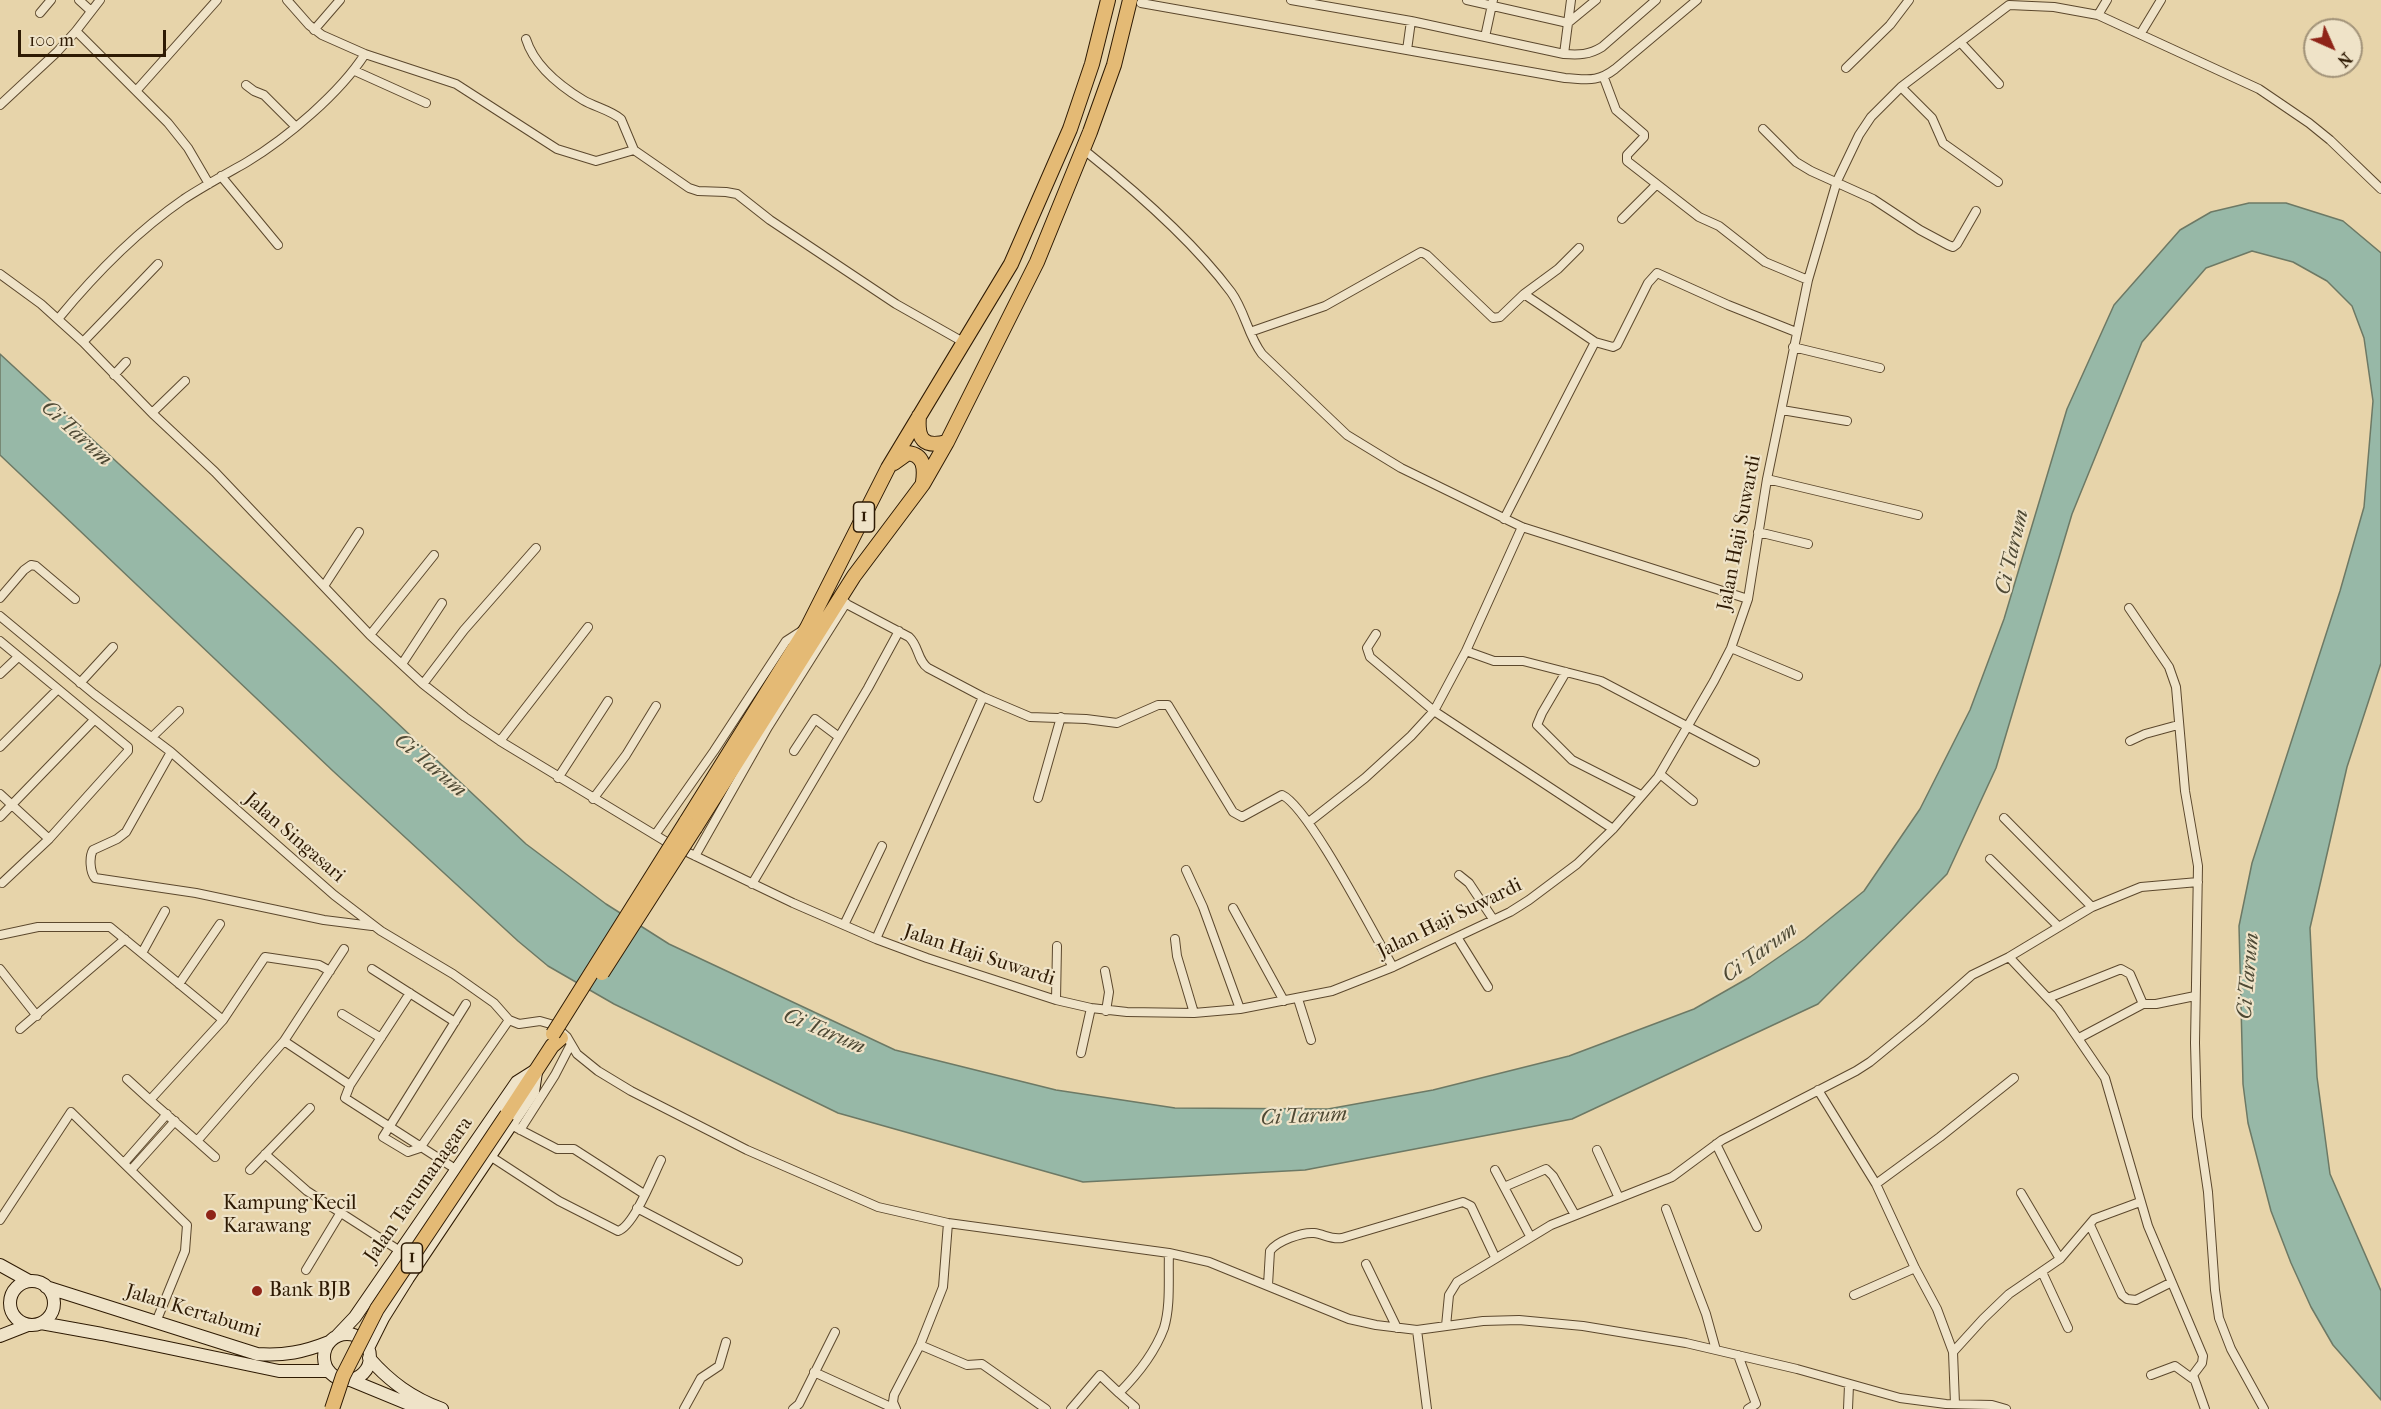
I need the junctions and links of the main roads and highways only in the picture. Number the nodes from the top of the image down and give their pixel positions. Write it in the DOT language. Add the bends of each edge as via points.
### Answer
graph roads {
  1 [pos="1108,0"];
  2 [pos="1135,2"];
  3 [pos="919,416"];
  4 [pos="947,442"];
  5 [pos="888,468"];
  6 [pos="922,484"];
  7 [pos="690,825"];
  8 [pos="536,1070"];
  9 [pos="513,1124"];
  10 [pos="0,1265"];
  11 [pos="28,1281"];
  12 [pos="46,1287"];
  13 [pos="375,1287"];
  14 [pos="395,1298"];
  15 [pos="10,1303"];
  16 [pos="0,1316"];
  17 [pos="34,1324"];
  18 [pos="0,1336"];
  19 [pos="333,1339"];
  20 [pos="368,1353"];
  21 [pos="329,1371"];
  22 [pos="348,1379"];
  23 [pos="425,1407"];
  24 [pos="332,1409"];
  25 [pos="442,1409"];
  1 -- 3 [label="main road, 1" via="1092,64 1061,154 1011,264"];
  2 -- 4 [label="main road, 1" via="1090,132 1037,262"];
  3 -- 4 [label="main road" via="918,430 926,442"];
  3 -- 5 [label="main road, 1"];
  4 -- 6 [label="main road, 1"];
  5 -- 6 [label="main road" via="908,453 914,454 923,462"];
  5 -- 7 [label="main road, 1" via="807,628"];
  6 -- 7 [label="main road, 1" via="863,562 843,601"];
  7 -- 8 [label="main road, Jalan Tarumanagara / 1, bridge" via="559,1041"];
  8 -- 9 [label="main road, Jalan Tarumanagara / 1"];
  8 -- 13 [label="main road, Jalan Tarumanagara" via="517,1082"];
  9 -- 14 [label="main road, Jalan Tarumanagara"];
  9 -- 24 [label="main road, 1, bridge" via="377,1310 348,1365"];
  10 -- 11 [label="main road"];
  11 -- 12 [label="main road"];
  11 -- 15 [label="main road" via="13,1291"];
  12 -- 17 [label="main road" via="53,1297 53,1309 46,1320"];
  12 -- 19 [label="main road, Jalan Kertabumi" via="257,1354 303,1353"];
  13 -- 14 [label="main road" via="381,1296"];
  13 -- 19 [label="main road, Jalan Tarumanagara" via="355,1317"];
  14 -- 20 [label="main road, Jalan Tarumanagara"];
  15 -- 16 [label="main road"];
  15 -- 17 [label="main road" via="18,1321"];
  17 -- 18 [label="main road"];
  17 -- 21 [label="main road, Jalan Kertabumi" via="279,1371"];
  19 -- 20 [label="main road" via="348,1334 358,1337"];
  19 -- 21 [label="main road" via="324,1357"];
  20 -- 22 [label="main road" via="362,1372"];
  20 -- 23 [label="main road" via="400,1389"];
  21 -- 22 [label="main road"];
  22 -- 23 [label="main road"];
  23 -- 25 [label="main road"];
}
